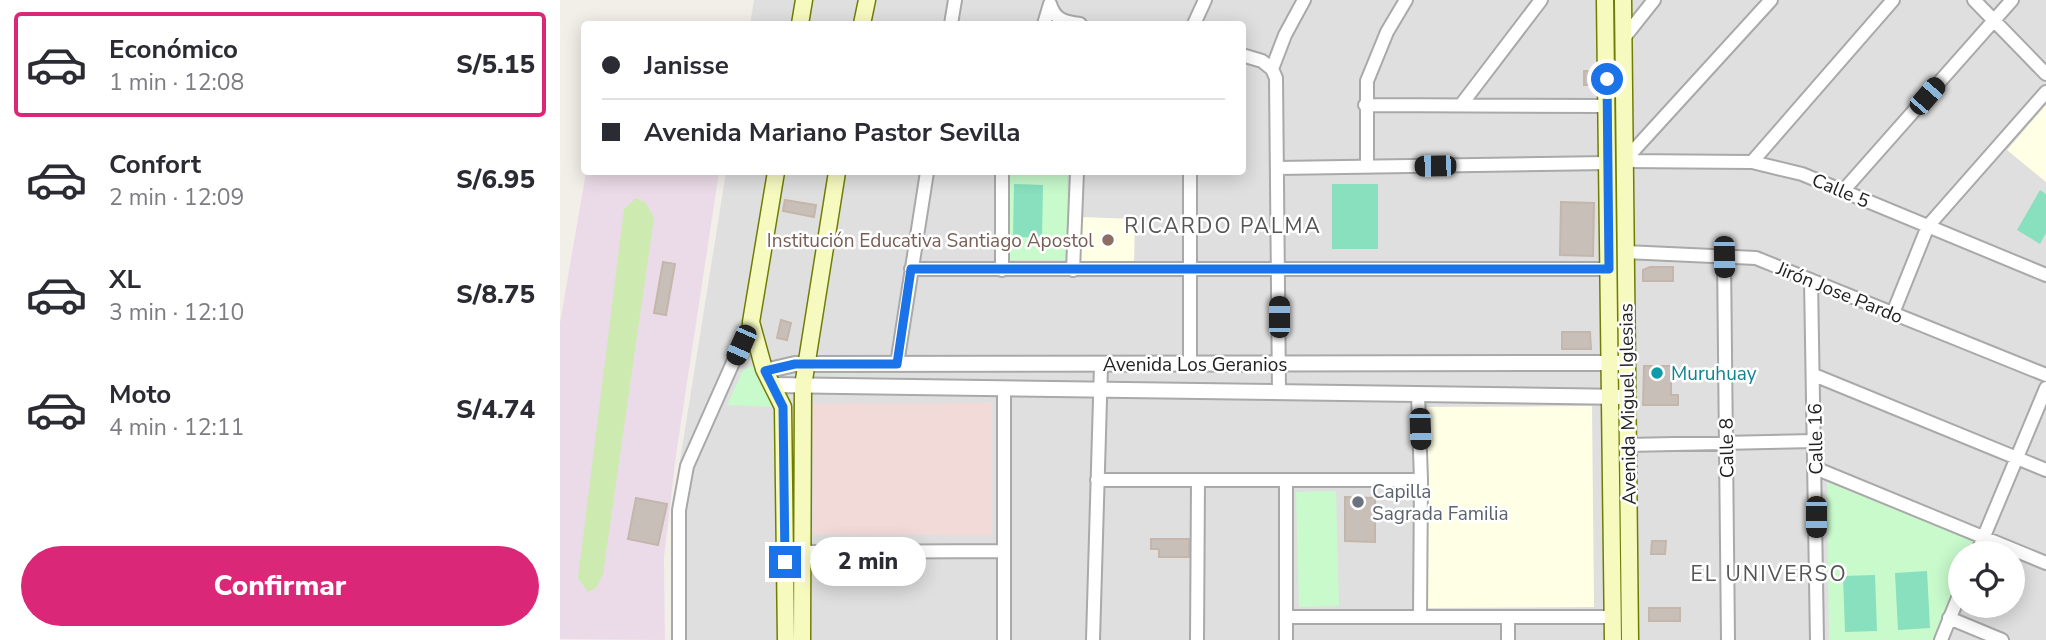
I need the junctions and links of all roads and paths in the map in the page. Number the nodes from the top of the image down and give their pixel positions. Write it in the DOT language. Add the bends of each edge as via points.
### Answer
graph roads {
  1 [pos="804,0"];
  2 [pos="867,0"];
  3 [pos="955,0"];
  4 [pos="1205,0"];
  5 [pos="1304,0"];
  6 [pos="1406,0"];
  7 [pos="1541,0"];
  8 [pos="1605,0"];
  9 [pos="1623,0"];
  10 [pos="1654,0"];
  11 [pos="1771,0"];
  12 [pos="1893,0"];
  13 [pos="1974,0"];
  14 [pos="2012,0"];
  15 [pos="1050,2"];
  16 [pos="800,21"];
  17 [pos="863,21"];
  18 [pos="952,21"];
  19 [pos="1045,21"];
  20 [pos="1063,21"];
  21 [pos="1196,21"];
  22 [pos="1994,21"];
  23 [pos="1623,39"];
  24 [pos="1246,56"];
  25 [pos="1272,69"];
  26 [pos="2046,75"];
  27 [pos="2046,92"];
  28 [pos="1365,105"];
  29 [pos="1461,105"];
  30 [pos="1607,106"];
  31 [pos="1625,161"];
  32 [pos="1752,162"];
  33 [pos="1608,163"];
  34 [pos="1367,167"];
  35 [pos="1278,168"];
  36 [pos="776,175"];
  37 [pos="837,175"];
  38 [pos="927,175"];
  39 [pos="1002,175"];
  40 [pos="1077,175"];
  41 [pos="1190,175"];
  42 [pos="1843,191"];
  43 [pos="1928,226"];
  44 [pos="1625,252"];
  45 [pos="1724,257"];
  46 [pos="911,269"];
  47 [pos="1609,269"];
  48 [pos="1002,270"];
  49 [pos="1073,270"];
  50 [pos="1189,270"];
  51 [pos="1279,270"];
  52 [pos="2046,275"];
  53 [pos="1811,280"];
  54 [pos="1893,313"];
  55 [pos="751,322"];
  56 [pos="1618,363"];
  57 [pos="806,364"];
  58 [pos="897,364"];
  59 [pos="1191,364"];
  60 [pos="1279,364"];
  61 [pos="834,365"];
  62 [pos="1101,365"];
  63 [pos="1814,375"];
  64 [pos="2046,375"];
  65 [pos="769,378"];
  66 [pos="803,386"];
  67 [pos="835,386"];
  68 [pos="1004,388"];
  69 [pos="2046,388"];
  70 [pos="1100,390"];
  71 [pos="1279,392"];
  72 [pos="1418,394"];
  73 [pos="1618,397"];
  74 [pos="1815,441"];
  75 [pos="1726,444"];
  76 [pos="1627,445"];
  77 [pos="2017,458"];
  78 [pos="1815,468"];
  79 [pos="2046,470"];
  80 [pos="1421,480"];
  81 [pos="1097,481"];
  82 [pos="1198,481"];
  83 [pos="1286,481"];
  84 [pos="1984,537"];
  85 [pos="1982,541"];
  86 [pos="1004,551"];
  87 [pos="802,552"];
  88 [pos="2046,563"];
  89 [pos="1286,617"];
  90 [pos="1420,617"];
  91 [pos="1507,617"];
  92 [pos="1613,617"];
  93 [pos="1949,618"];
  94 [pos="679,640"];
  95 [pos="786,640"];
  96 [pos="802,640"];
  97 [pos="1004,640"];
  98 [pos="1093,640"];
  99 [pos="1197,640"];
  100 [pos="1286,640"];
  101 [pos="1508,640"];
  102 [pos="1613,640"];
  103 [pos="1630,640"];
  104 [pos="1728,640"];
  105 [pos="1817,640"];
  106 [pos="1941,640"];
  107 [pos="2002,640"];
  1 -- 16 [label="main road"];
  2 -- 17 [label="main road"];
  3 -- 18 [label="street"];
  4 -- 21 [label="street"];
  5 -- 25 [label="street"];
  6 -- 28 [label="street" via="1367,81"];
  7 -- 29 [label="street"];
  8 -- 30 [label="main road, Avenida Miguel Iglesias"];
  9 -- 23 [label="main road, Avenida Miguel Iglesias"];
  10 -- 23 [label="street"];
  11 -- 31 [label="street"];
  12 -- 32 [label="street"];
  13 -- 22 [label="street"];
  14 -- 22 [label="street"];
  15 -- 19 [label="street"];
  15 -- 20 [label="street" via="1053,15"];
  22 -- 26 [label="street"];
  22 -- 42 [label="street"];
  23 -- 31 [label="main road, Avenida Miguel Iglesias"];
  24 -- 25 [label="street"];
  25 -- 35 [label="street"];
  27 -- 43 [label="street"];
  28 -- 29 [label="street"];
  28 -- 34 [label="street"];
  29 -- 30 [label="street"];
  30 -- 33 [label="main road, Avenida Miguel Iglesias"];
  31 -- 32 [label="street, Calle 5"];
  31 -- 44 [label="main road, Avenida Miguel Iglesias"];
  32 -- 42 [label="street, Calle 5" via="1802,174"];
  33 -- 34 [label="street"];
  33 -- 47 [label="main road, Avenida Miguel Iglesias"];
  34 -- 35 [label="street"];
  35 -- 51 [label="street"];
  36 -- 55 [label="main road"];
  37 -- 57 [label="main road"];
  38 -- 46 [label="street"];
  39 -- 48 [label="street"];
  40 -- 49 [label="street"];
  41 -- 50 [label="street"];
  42 -- 43 [label="street, Calle 5"];
  43 -- 52 [label="street, Calle 5"];
  43 -- 54 [label="street"];
  44 -- 45 [label="street, Jirón Jose Pardo"];
  44 -- 56 [label="main road, Avenida Miguel Iglesias"];
  45 -- 53 [label="street, Jirón Jose Pardo" via="1755,258"];
  45 -- 75 [label="street, Calle 8"];
  46 -- 48 [label="street"];
  46 -- 58 [label="street"];
  47 -- 51 [label="street"];
  47 -- 56 [label="main road, Avenida Miguel Iglesias"];
  48 -- 49 [label="street"];
  49 -- 50 [label="street"];
  50 -- 51 [label="street"];
  50 -- 59 [label="street"];
  51 -- 60 [label="street"];
  53 -- 54 [label="street, Jirón Jose Pardo"];
  53 -- 63 [label="street, Calle 16"];
  54 -- 64 [label="street, Jirón Jose Pardo"];
  55 -- 65 [label="main road"];
  55 -- 94 [label="street" via="687,466 679,510"];
  56 -- 60 [label="street, Avenida Los Geranios"];
  56 -- 73 [label="main road, Avenida Miguel Iglesias"];
  57 -- 61 [label="street, Avenida Los Geranios"];
  57 -- 65 [label="street, Avenida Los Geranios"];
  57 -- 66 [label="main road"];
  58 -- 61 [label="street, Avenida Los Geranios"];
  58 -- 62 [label="street, Avenida Los Geranios"];
  59 -- 60 [label="street, Avenida Los Geranios"];
  59 -- 62 [label="street, Avenida Los Geranios"];
  60 -- 71 [label="street"];
  61 -- 67 [label="street"];
  62 -- 70 [label="street"];
  63 -- 74 [label="street, Calle 16"];
  63 -- 77 [label="street"];
  65 -- 66 [label="street, Avenida Los Geranios"];
  65 -- 95 [label="main road" via="783,407"];
  66 -- 67 [label="street, Avenida Los Geranios"];
  66 -- 87 [label="main road"];
  67 -- 68 [label="street, Avenida Los Geranios"];
  68 -- 70 [label="street, Avenida Los Geranios"];
  68 -- 86 [label="street"];
  69 -- 77 [label="street"];
  70 -- 71 [label="street, Avenida Los Geranios"];
  70 -- 81 [label="street"];
  71 -- 72 [label="street, Avenida Los Geranios"];
  72 -- 73 [label="street, Avenida Los Geranios"];
  72 -- 80 [label="street"];
  73 -- 76 [label="main road, Avenida Miguel Iglesias"];
  73 -- 92 [label="main road, Avenida Miguel Iglesias"];
  74 -- 75 [label="street"];
  74 -- 78 [label="street, Calle 16"];
  75 -- 76 [label="street"];
  75 -- 104 [label="street, Calle 8"];
  76 -- 103 [label="main road, Avenida Miguel Iglesias"];
  77 -- 79 [label="street"];
  77 -- 84 [label="street"];
  78 -- 84 [label="street"];
  78 -- 105 [label="street, Calle 16"];
  80 -- 83 [label="street"];
  80 -- 90 [label="street"];
  81 -- 82 [label="street"];
  81 -- 98 [label="street"];
  82 -- 83 [label="street"];
  82 -- 99 [label="street"];
  83 -- 89 [label="street"];
  84 -- 85 [label="street"];
  84 -- 88 [label="street"];
  86 -- 87 [label="street"];
  86 -- 97 [label="street"];
  87 -- 96 [label="main road"];
  89 -- 90 [label="street"];
  89 -- 100 [label="street"];
  90 -- 91 [label="street"];
  91 -- 92 [label="street"];
  91 -- 101 [label="street"];
  92 -- 102 [label="main road, Avenida Miguel Iglesias"];
  93 -- 106 [label="street"];
  93 -- 107 [label="street"];
}
